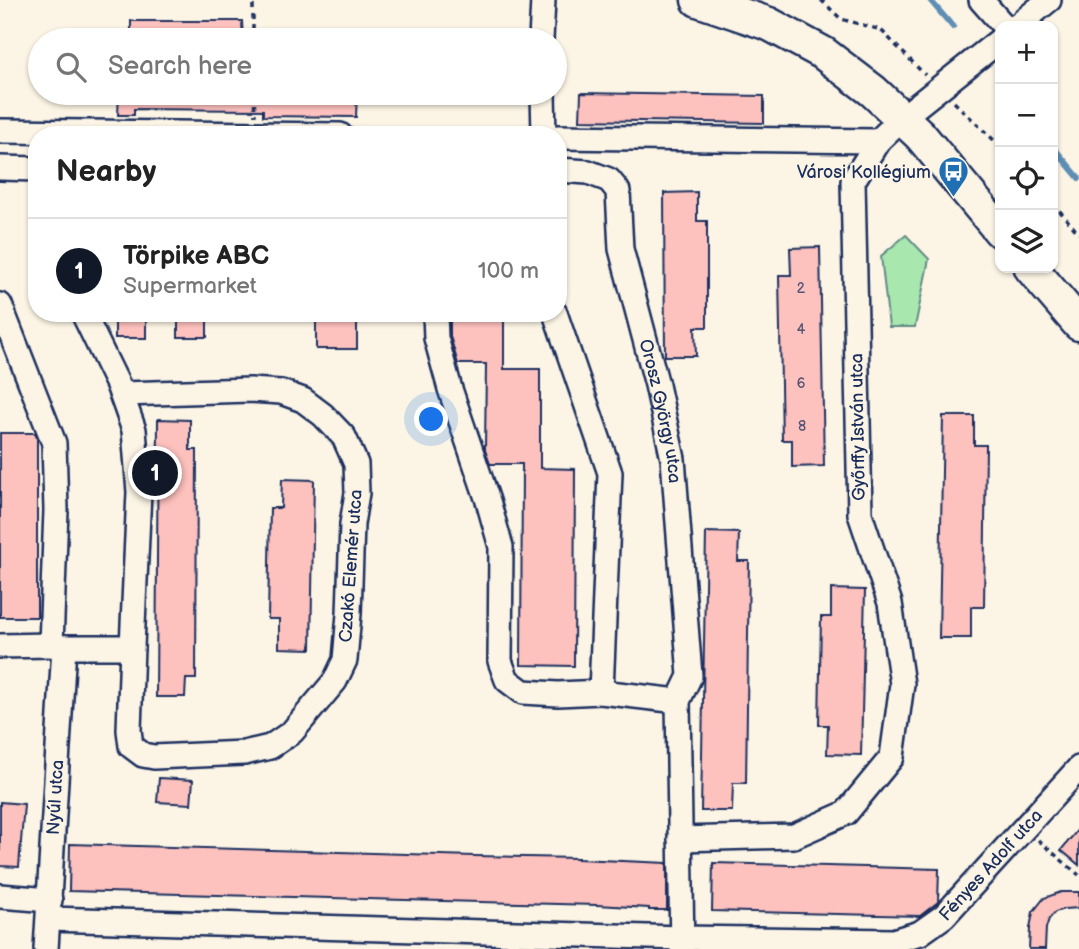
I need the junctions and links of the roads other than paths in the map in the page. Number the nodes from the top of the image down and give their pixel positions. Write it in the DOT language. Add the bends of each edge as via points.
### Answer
graph roads {
  1 [pos="543,0"];
  2 [pos="698,0"];
  3 [pos="981,0"];
  4 [pos="1049,0"];
  5 [pos="999,21"];
  6 [pos="1023,21"];
  7 [pos="542,28"];
  8 [pos="995,44"];
  9 [pos="543,105"];
  10 [pos="903,117"];
  11 [pos="544,126"];
  12 [pos="0,131"];
  13 [pos="28,131"];
  14 [pos="567,137"];
  15 [pos="878,141"];
  16 [pos="0,168"];
  17 [pos="28,169"];
  18 [pos="567,171"];
  19 [pos="995,225"];
  20 [pos="1035,273"];
  21 [pos="0,305"];
  22 [pos="87,322"];
  23 [pos="435,322"];
  24 [pos="558,322"];
  25 [pos="1079,324"];
  26 [pos="122,394"];
  27 [pos="0,646"];
  28 [pos="58,646"];
  29 [pos="132,647"];
  30 [pos="601,692"];
  31 [pos="678,701"];
  32 [pos="1079,768"];
  33 [pos="680,839"];
  34 [pos="0,896"];
  35 [pos="50,909"];
  36 [pos="682,944"];
  37 [pos="46,949"];
  1 -- 7 [label="street"];
  2 -- 10 [label="street" via="769,24 823,53"];
  3 -- 5 [label="street"];
  4 -- 6 [label="street"];
  8 -- 10 [label="street, Győrffy István utca"];
  9 -- 11 [label="street"];
  10 -- 15 [label="street, Győrffy István utca"];
  10 -- 19 [label="street"];
  12 -- 13 [label="street"];
  14 -- 15 [label="street"];
  15 -- 33 [label="street, Győrffy István utca" via="853,181 860,514 890,603 902,684 892,757 846,813 794,836"];
  16 -- 17 [label="street"];
  18 -- 31 [label="street, Orosz György utca" via="609,180 618,191 621,249 673,460 690,676"];
  20 -- 25 [label="street"];
  21 -- 28 [label="street" via="54,443"];
  22 -- 26 [label="street, Czakó Elemér utca"];
  23 -- 30 [label="street" via="450,389 501,547 500,661 507,680 523,692"];
  24 -- 30 [label="street" via="610,473"];
  26 -- 29 [label="street, Czakó Elemér utca" via="134,430 139,492"];
  26 -- 29 [label="street, Czakó Elemér utca" via="281,392 303,400 323,415 344,437 356,464 345,660 335,681 292,732 270,747 244,753 143,755 131,746 129,730"];
  27 -- 28 [label="street"];
  28 -- 29 [label="street"];
  28 -- 35 [label="street, Nyúl utca"];
  30 -- 31 [label="street"];
  31 -- 33 [label="street, Orosz György utca"];
  32 -- 36 [label="street, Fényes Adolf utca" via="944,915 920,933 893,940"];
  33 -- 36 [label="street, Orosz György utca"];
  34 -- 35 [label="street, Fényes Adolf utca"];
  35 -- 36 [label="street, Fényes Adolf utca"];
  35 -- 37 [label="street, Nyúl utca"];
}
